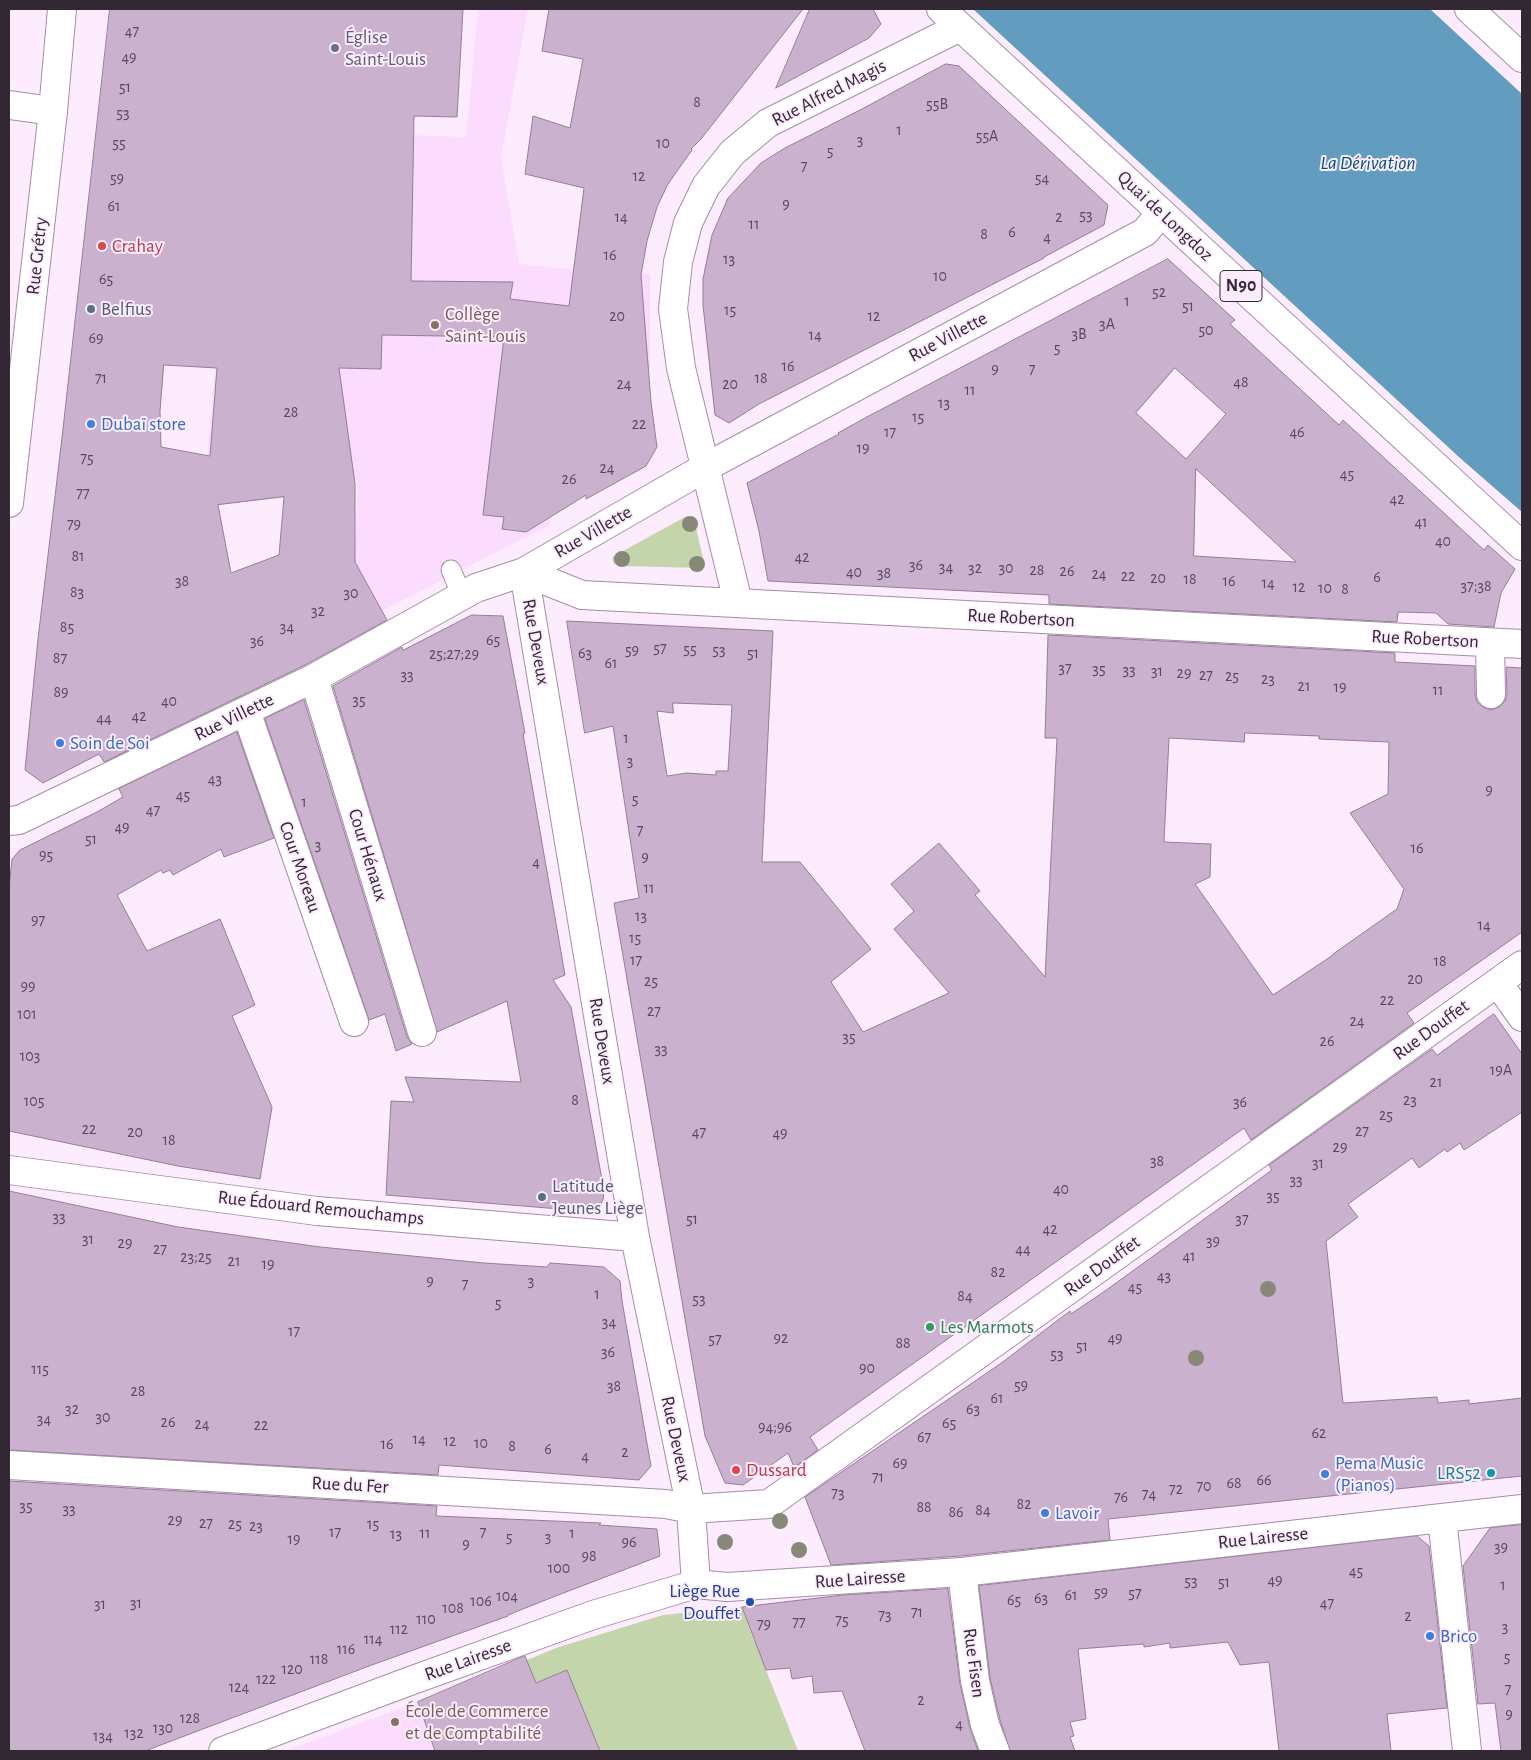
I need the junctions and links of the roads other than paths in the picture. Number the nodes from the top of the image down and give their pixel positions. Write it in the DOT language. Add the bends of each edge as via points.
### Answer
graph roads {
  1 [pos="62,9"];
  2 [pos="937,9"];
  3 [pos="1469,9"];
  4 [pos="951,18"];
  5 [pos="1522,58"];
  6 [pos="9,105"];
  7 [pos="53,111"];
  8 [pos="1161,213"];
  9 [pos="706,467"];
  10 [pos="9,503"];
  11 [pos="1522,546"];
  12 [pos="451,570"];
  13 [pos="524,572"];
  14 [pos="462,596"];
  15 [pos="738,602"];
  16 [pos="1490,643"];
  17 [pos="1522,644"];
  18 [pos="314,678"];
  19 [pos="1490,694"];
  20 [pos="246,711"];
  21 [pos="9,821"];
  22 [pos="1522,965"];
  23 [pos="1498,983"];
  24 [pos="1522,1017"];
  25 [pos="354,1022"];
  26 [pos="422,1032"];
  27 [pos="9,1170"];
  28 [pos="635,1237"];
  29 [pos="9,1465"];
  30 [pos="691,1509"];
  31 [pos="1522,1509"];
  32 [pos="1442,1518"];
  33 [pos="962,1572"];
  34 [pos="696,1584"];
  35 [pos="236,1749"];
  36 [pos="995,1751"];
  37 [pos="1467,1751"];
  1 -- 7 [label="street, Rue Grétry"];
  2 -- 4 [label="street, N90"];
  3 -- 5 [label="street"];
  4 -- 8 [label="street, Quai de Longdoz / N90"];
  4 -- 9 [label="street, Rue Alfred Magis" via="768,122 732,153 706,186 688,222 678,262 673,308 681,368"];
  6 -- 7 [label="street"];
  7 -- 10 [label="street, Rue Grétry"];
  8 -- 9 [label="street, Rue Villette" via="1145,232"];
  8 -- 11 [label="street, Quai de Longdoz / N90"];
  9 -- 13 [label="street, Rue Villette"];
  9 -- 15 [label="street, Rue Alfred Magis"];
  12 -- 14 [label="lane"];
  13 -- 14 [label="street, Rue Villette"];
  13 -- 15 [label="street, Rue Robertson" via="582,595"];
  13 -- 28 [label="street, Rue Deveux"];
  14 -- 18 [label="street, Rue Villette"];
  15 -- 16 [label="street, Rue Robertson"];
  16 -- 17 [label="street, Rue Robertson"];
  16 -- 19 [label="street"];
  18 -- 20 [label="street, Rue Villette"];
  18 -- 26 [label="street, Cour Hénaux"];
  20 -- 21 [label="street, Rue Villette" via="19,820"];
  20 -- 25 [label="street, Cour Moreau"];
  22 -- 23 [label="street, Rue Douffet"];
  23 -- 24 [label="street"];
  23 -- 30 [label="street, Rue Douffet" via="769,1504"];
  27 -- 28 [label="street, Rue Édouard Remouchamps" via="317,1211"];
  28 -- 30 [label="street, Rue Deveux"];
  29 -- 30 [label="street, Rue du Fer" via="666,1504"];
  30 -- 34 [label="street, Rue Deveux"];
  31 -- 32 [label="street, Rue Lairesse"];
  32 -- 33 [label="street, Rue Lairesse"];
  32 -- 37 [label="street"];
  33 -- 34 [label="street, Rue Lairesse" via="727,1588"];
  33 -- 36 [label="street, Rue Fisen" via="976,1681 985,1724"];
  34 -- 35 [label="street, Rue Lairesse" via="593,1616 410,1681"];
}
